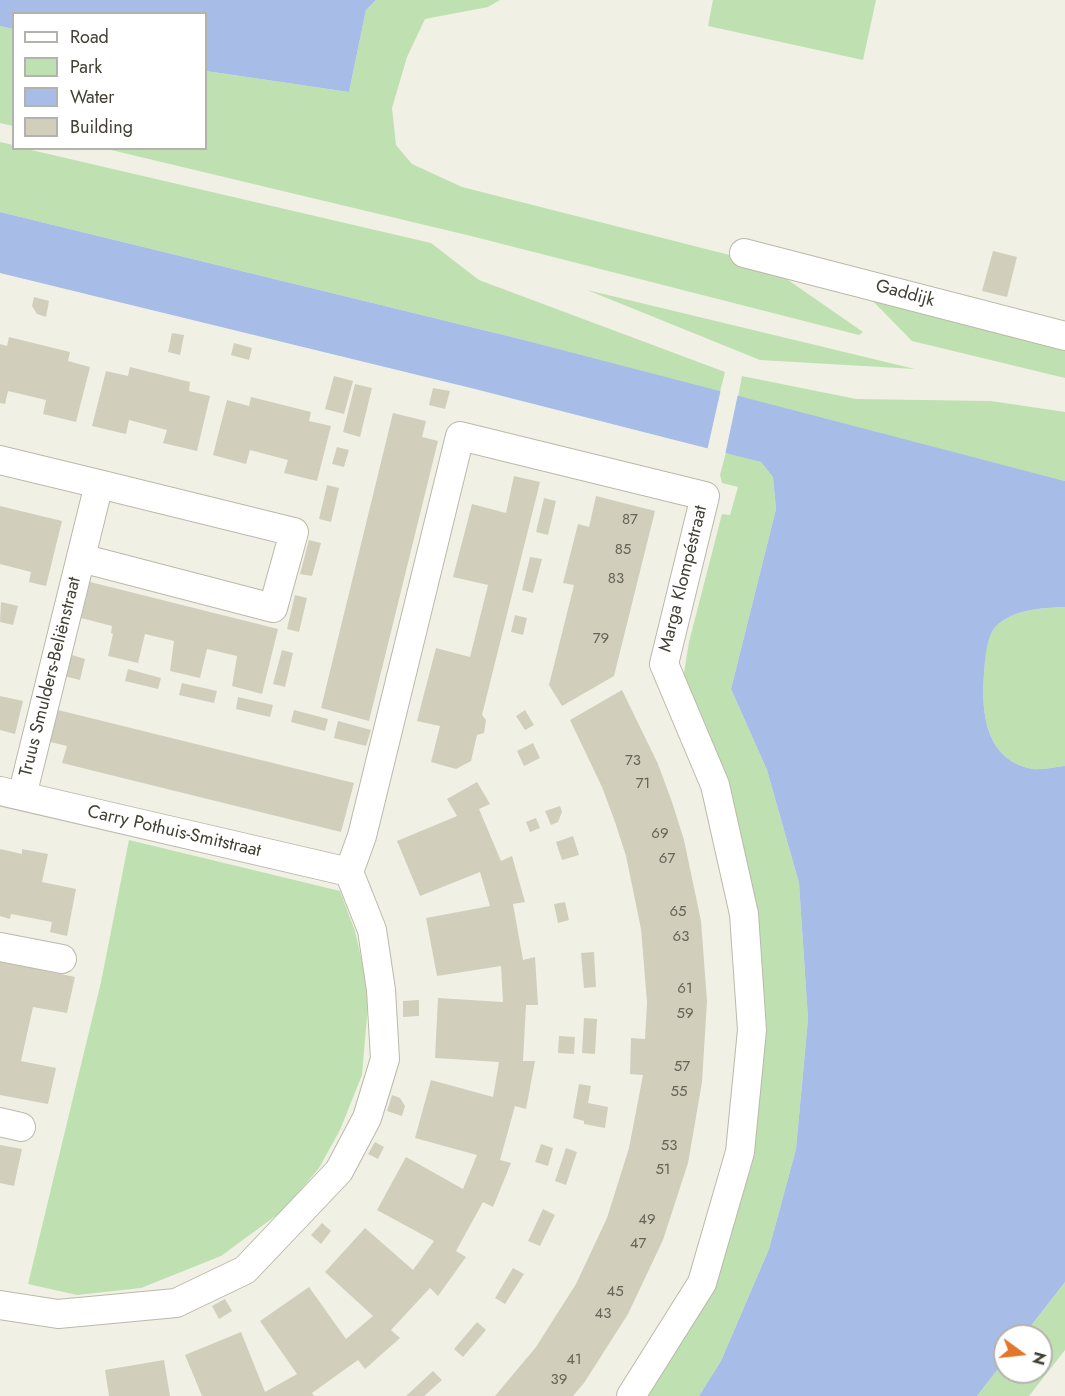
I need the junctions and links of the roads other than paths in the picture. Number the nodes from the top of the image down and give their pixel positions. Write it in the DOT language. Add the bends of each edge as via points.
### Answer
graph roads {
  1 [pos="744,253"];
  2 [pos="1065,336"];
  3 [pos="0,460"];
  4 [pos="99,484"];
  5 [pos="81,558"];
  6 [pos="11,794"];
  7 [pos="349,872"];
  8 [pos="0,947"];
  9 [pos="62,959"];
  10 [pos="0,1305"];
  11 [pos="631,1396"];
  1 -- 2 [label="street, Gaddijk"];
  3 -- 4 [label="street, Truus Smulders-Beliënstraat"];
  4 -- 5 [label="street, Truus Smulders-Beliënstraat"];
  4 -- 5 [label="street, Truus Smulders-Beliënstraat" via="294,532 273,608"];
  5 -- 6 [label="street, Truus Smulders-Beliënstraat"];
  6 -- 7 [label="street, Carry Pothuis-Smitstraat"];
  7 -- 10 [label="street" via="372,930 381,990 384,1059 367,1118 339,1171 245,1270 176,1303 58,1314"];
  7 -- 11 [label="street, Marga Klompéstraat" via="362,836 460,436 705,496 664,664 715,785 744,914 752,1030 740,1152 702,1283"];
  8 -- 9 [label="street"];
}
